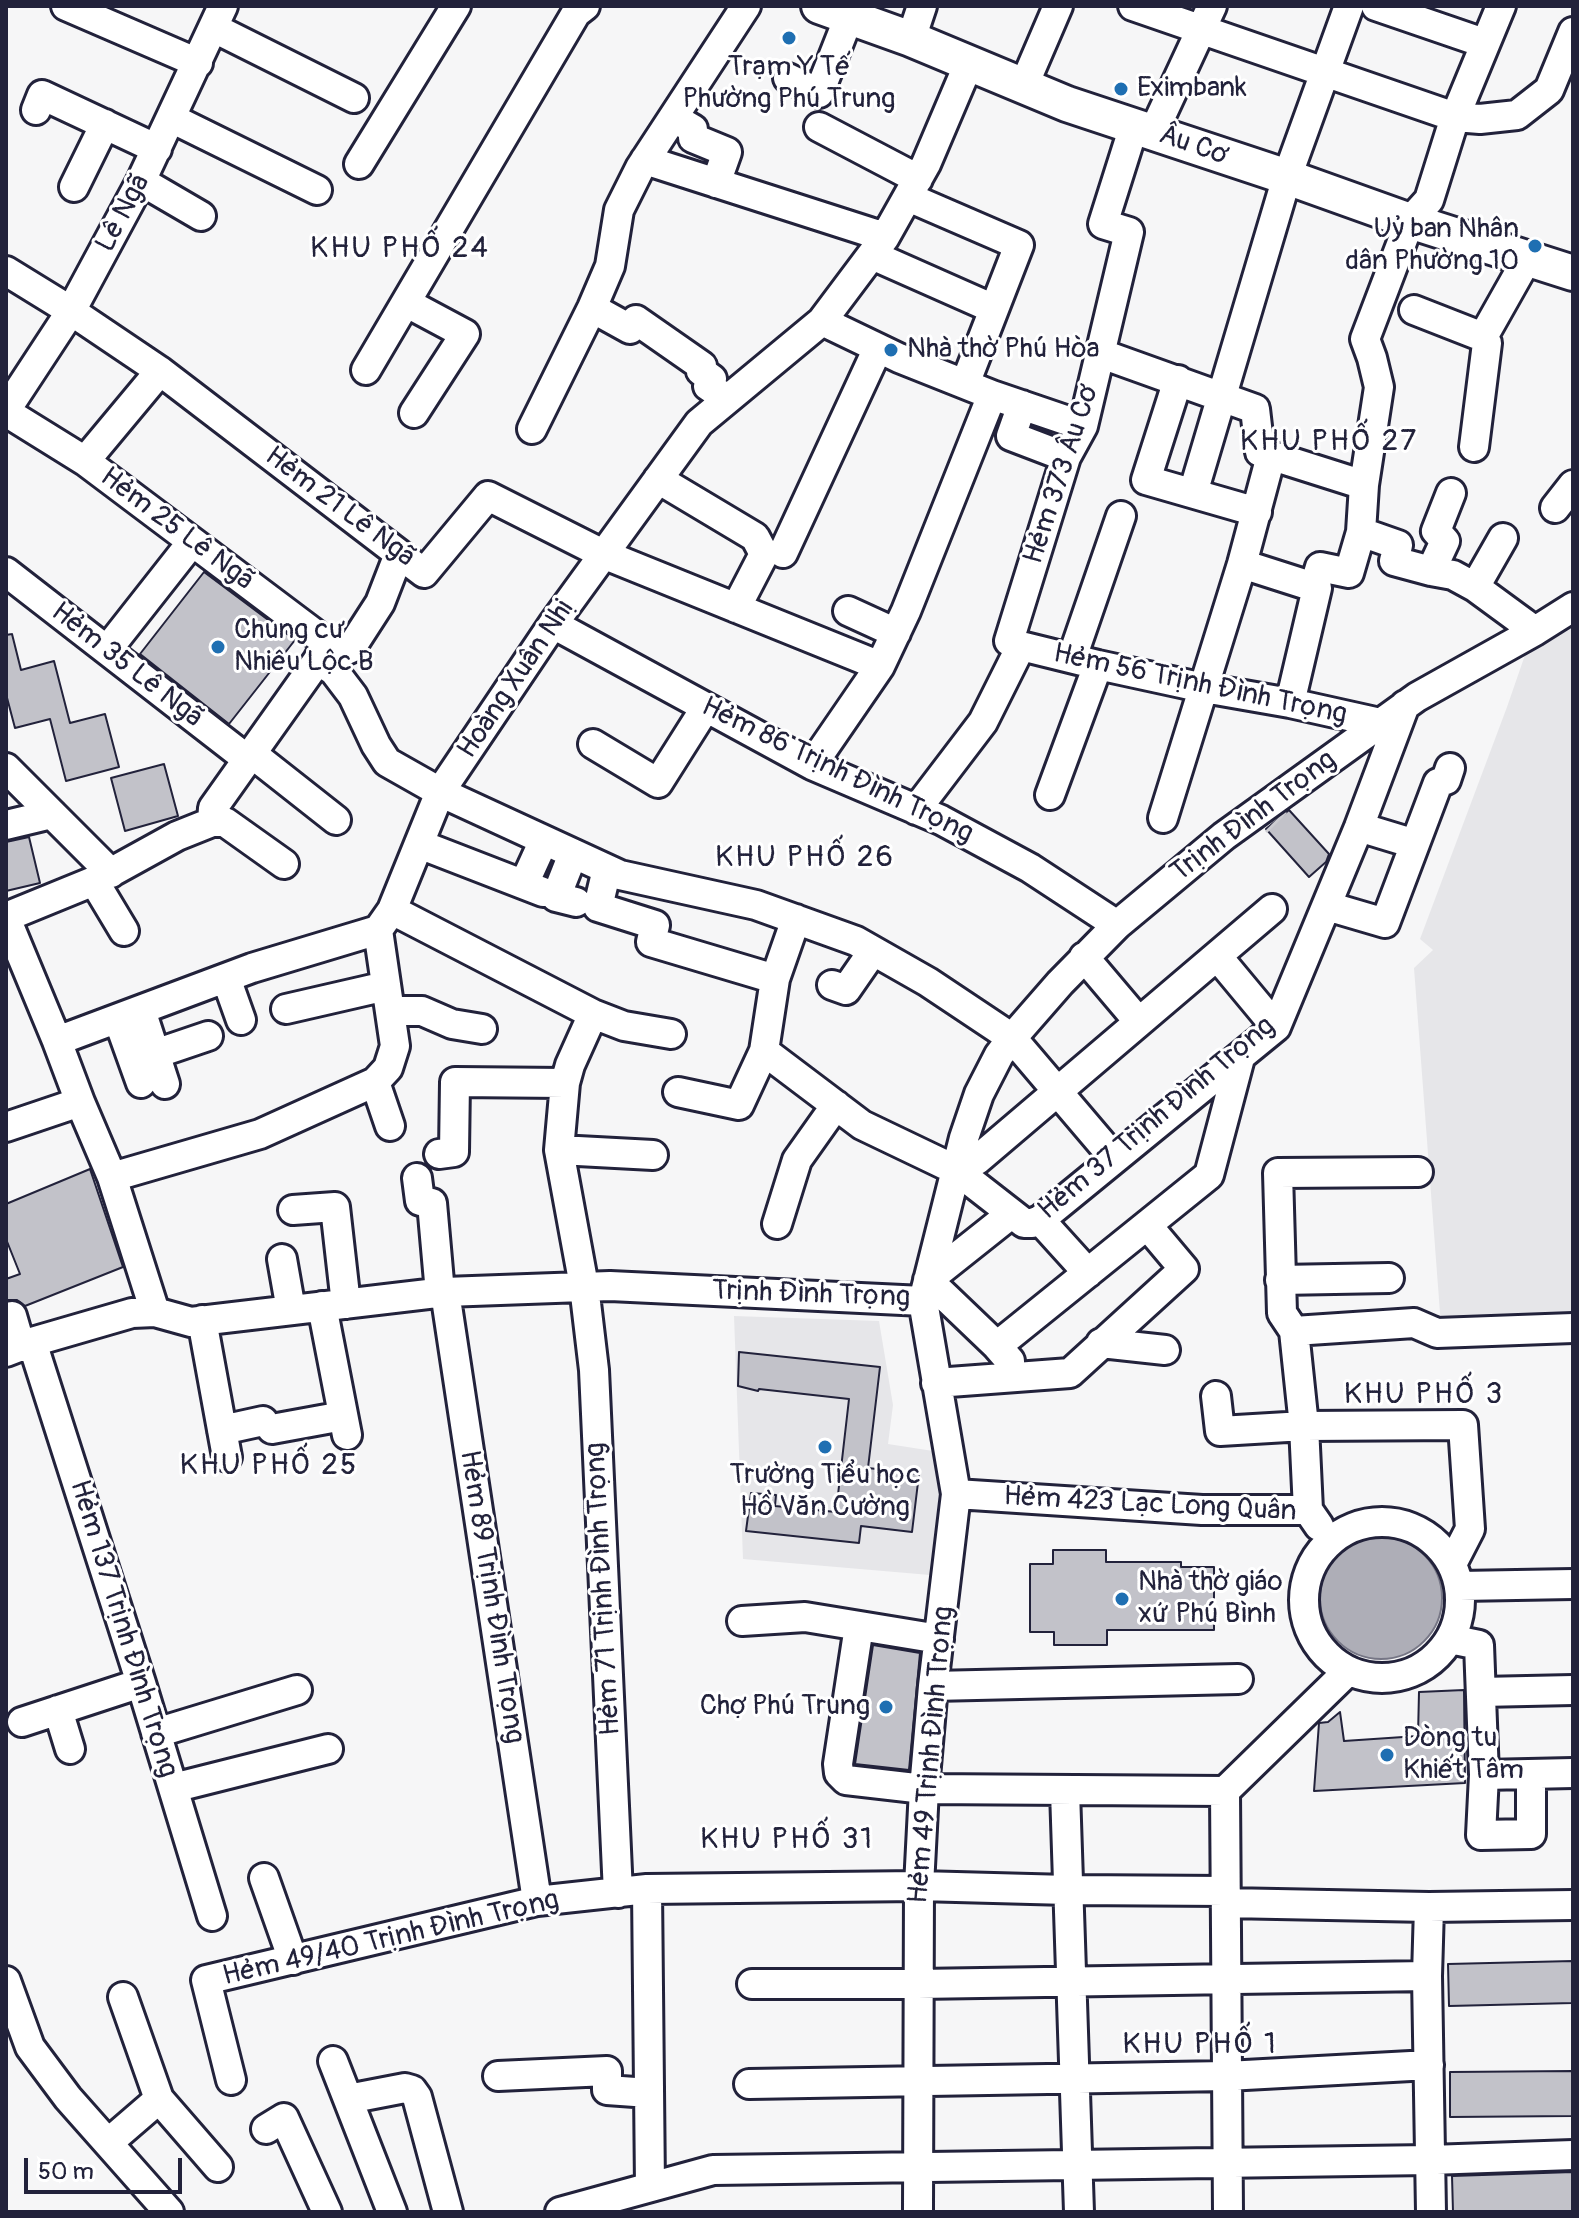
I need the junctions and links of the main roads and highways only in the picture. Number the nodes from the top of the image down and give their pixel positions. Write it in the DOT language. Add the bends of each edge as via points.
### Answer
graph roads {
  1 [pos="834,12"];
  2 [pos="1573,273"];
  1 -- 2 [label="main road, Âu Cơ" via="1067,104"];
}
